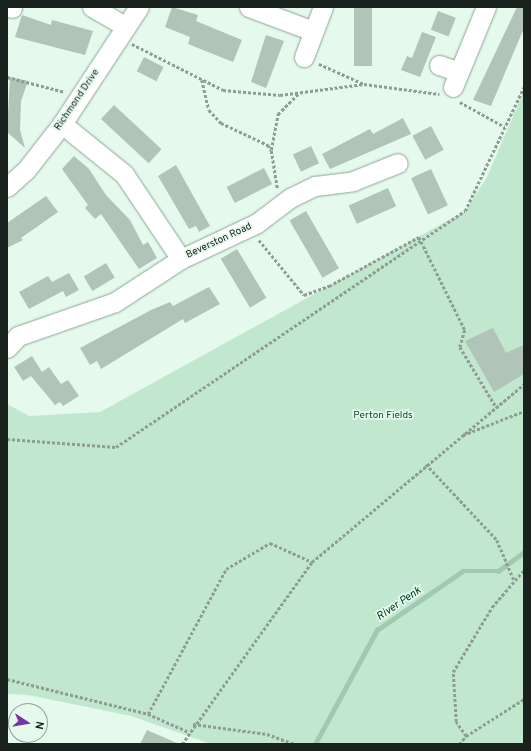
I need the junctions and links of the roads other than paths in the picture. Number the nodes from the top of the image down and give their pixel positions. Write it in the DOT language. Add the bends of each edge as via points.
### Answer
graph roads {
  1 [pos="92,7"];
  2 [pos="139,7"];
  3 [pos="249,7"];
  4 [pos="323,7"];
  5 [pos="486,7"];
  6 [pos="313,31"];
  7 [pos="121,32"];
  8 [pos="304,57"];
  9 [pos="439,65"];
  10 [pos="62,124"];
  11 [pos="398,163"];
  12 [pos="7,187"];
  13 [pos="182,259"];
  14 [pos="7,348"];
  1 -- 7 [label="street"];
  2 -- 7 [label="street, Richmond Drive"];
  3 -- 6 [label="street"];
  4 -- 6 [label="street"];
  5 -- 9 [label="street" via="454,89"];
  6 -- 8 [label="street"];
  7 -- 10 [label="street, Richmond Drive"];
  10 -- 12 [label="street, Richmond Drive" via="26,170"];
  10 -- 13 [label="street" via="124,174"];
  11 -- 13 [label="street, Beverston Road" via="353,181 315,186 248,227"];
  13 -- 14 [label="street, Beverston Road" via="115,302 18,336"];
}
